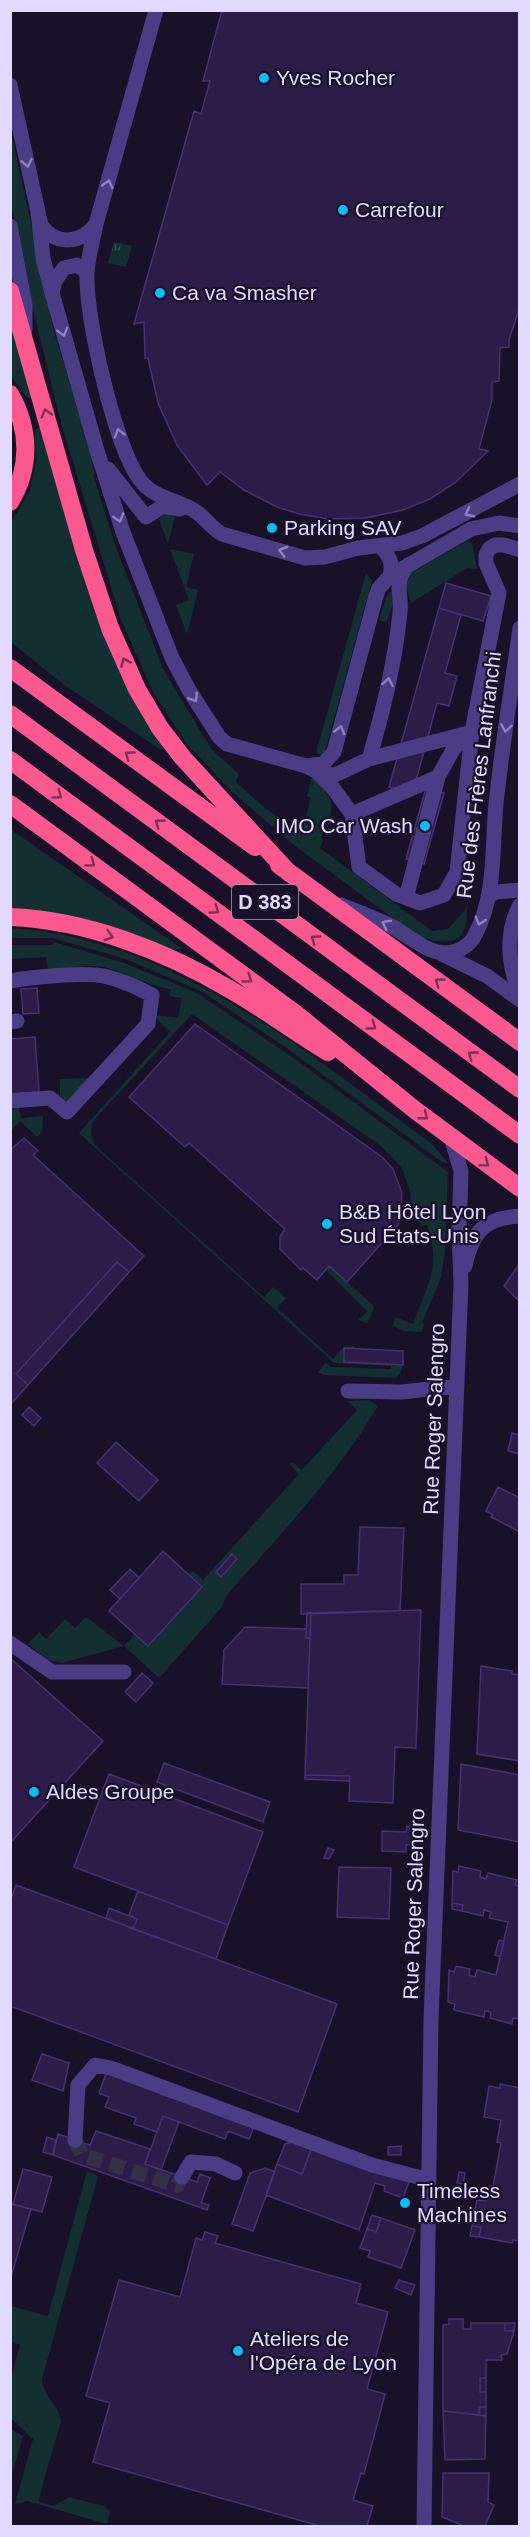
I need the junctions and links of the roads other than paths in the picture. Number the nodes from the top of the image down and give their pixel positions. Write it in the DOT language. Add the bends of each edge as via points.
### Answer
graph roads {
  1 [pos="156,10"];
  2 [pos="10,85"];
  3 [pos="38,213"];
  4 [pos="96,224"];
  5 [pos="10,226"];
  6 [pos="87,273"];
  7 [pos="10,291"];
  8 [pos="52,293"];
  9 [pos="24,339"];
  10 [pos="10,394"];
  11 [pos="98,454"];
  12 [pos="519,484"];
  13 [pos="10,502"];
  14 [pos="193,510"];
  15 [pos="519,526"];
  16 [pos="380,546"];
  17 [pos="519,550"];
  18 [pos="410,563"];
  19 [pos="390,576"];
  20 [pos="519,628"];
  21 [pos="10,668"];
  22 [pos="10,714"];
  23 [pos="472,732"];
  24 [pos="369,759"];
  25 [pos="10,760"];
  26 [pos="306,766"];
  27 [pos="438,777"];
  28 [pos="10,804"];
  29 [pos="352,814"];
  30 [pos="289,873"];
  31 [pos="519,890"];
  32 [pos="488,896"];
  33 [pos="324,898"];
  34 [pos="406,898"];
  35 [pos="519,905"];
  36 [pos="10,917"];
  37 [pos="437,952"];
  38 [pos="10,981"];
  39 [pos="519,993"];
  40 [pos="519,1000"];
  41 [pos="519,1042"];
  42 [pos="519,1089"];
  43 [pos="396,1095"];
  44 [pos="10,1101"];
  45 [pos="519,1135"];
  46 [pos="451,1137"];
  47 [pos="519,1188"];
  48 [pos="519,1215"];
  49 [pos="461,1284"];
  50 [pos="456,1386"];
  51 [pos="348,1391"];
  52 [pos="10,1643"];
  53 [pos="124,1672"];
  54 [pos="75,2140"];
  55 [pos="235,2173"];
  56 [pos="183,2177"];
  57 [pos="429,2180"];
  58 [pos="424,2526"];
  4 -- 1 [label="street, one-way"];
  2 -- 3 [label="street, one-way"];
  3 -- 4 [label="street" via="47,233 64,240 83,237"];
  3 -- 8 [label="street"];
  4 -- 6 [label="street"];
  5 -- 9 [label="street" via="25,305"];
  6 -- 8 [label="street" via="77,265 64,268"];
  14 -- 6 [label="street, one-way" via="157,496 130,464 98,353"];
  7 -- 9 [label="highway"];
  8 -- 11 [label="street, one-way"];
  30 -- 9 [label="highway, one-way" via="183,758 137,689 110,628 84,550"];
  10 -- 13 [label="highway" via="24,427 27,448 23,473"];
  11 -- 14 [label="street" via="146,517 163,506"];
  11 -- 26 [label="street, one-way" via="123,532 172,657 213,729 227,744"];
  12 -- 16 [label="street, one-way" via="422,536"];
  16 -- 14 [label="street, one-way" via="305,558 222,534"];
  15 -- 18 [label="street" via="481,525"];
  16 -- 19 [label="street" via="391,560"];
  17 -- 23 [label="street" via="495,545 486,555 499,593"];
  18 -- 19 [label="street"];
  24 -- 18 [label="street, one-way" via="384,711 400,613 400,574"];
  26 -- 19 [label="street, one-way" via="323,764 334,752 376,596"];
  20 -- 32 [label="street, Rue des Frères Lanfranchi, one-way"];
  30 -- 21 [label="highway, one-way"];
  42 -- 22 [label="highway, D 383, one-way"];
  23 -- 24 [label="street"];
  23 -- 27 [label="street" via="454,748"];
  23 -- 34 [label="street" via="457,873 444,895 420,903"];
  24 -- 26 [label="street" via="335,775"];
  25 -- 45 [label="highway, D 383, one-way"];
  26 -- 29 [label="street" via="323,776"];
  27 -- 29 [label="street"];
  27 -- 34 [label="street"];
  28 -- 43 [label="highway, one-way" via="296,1014"];
  29 -- 34 [label="street" via="359,867"];
  30 -- 33 [label="highway"];
  31 -- 32 [label="street"];
  32 -- 37 [label="street, Rue des Frères Lanfranchi, one-way" via="477,933 468,945 455,952"];
  37 -- 33 [label="street, one-way" via="390,925"];
  41 -- 33 [label="highway, one-way"];
  35 -- 39 [label="street" via="509,941 512,974"];
  36 -- 43 [label="highway, one-way" via="87,929 178,962 231,990"];
  37 -- 40 [label="street" via="487,976"];
  38 -- 44 [label="street" via="101,975 128,982 152,995 148,1024 67,1112 50,1098"];
  43 -- 46 [label="highway, one-way"];
  46 -- 47 [label="highway, one-way"];
  46 -- 49 [label="street, Rue Roger Salengro" via="461,1171"];
  48 -- 49 [label="street, Rue Roger Salengro" via="493,1220 483,1227 468,1250"];
  49 -- 50 [label="street, Rue Roger Salengro"];
  50 -- 51 [label="street" via="402,1392"];
  50 -- 57 [label="street, Rue Roger Salengro" via="430,2019"];
  52 -- 53 [label="street" via="52,1672"];
  54 -- 57 [label="street" via="78,2085 95,2065 372,2165"];
  55 -- 56 [label="street" via="216,2164 191,2162"];
  57 -- 58 [label="street, Rue Roger Salengro"];
}
